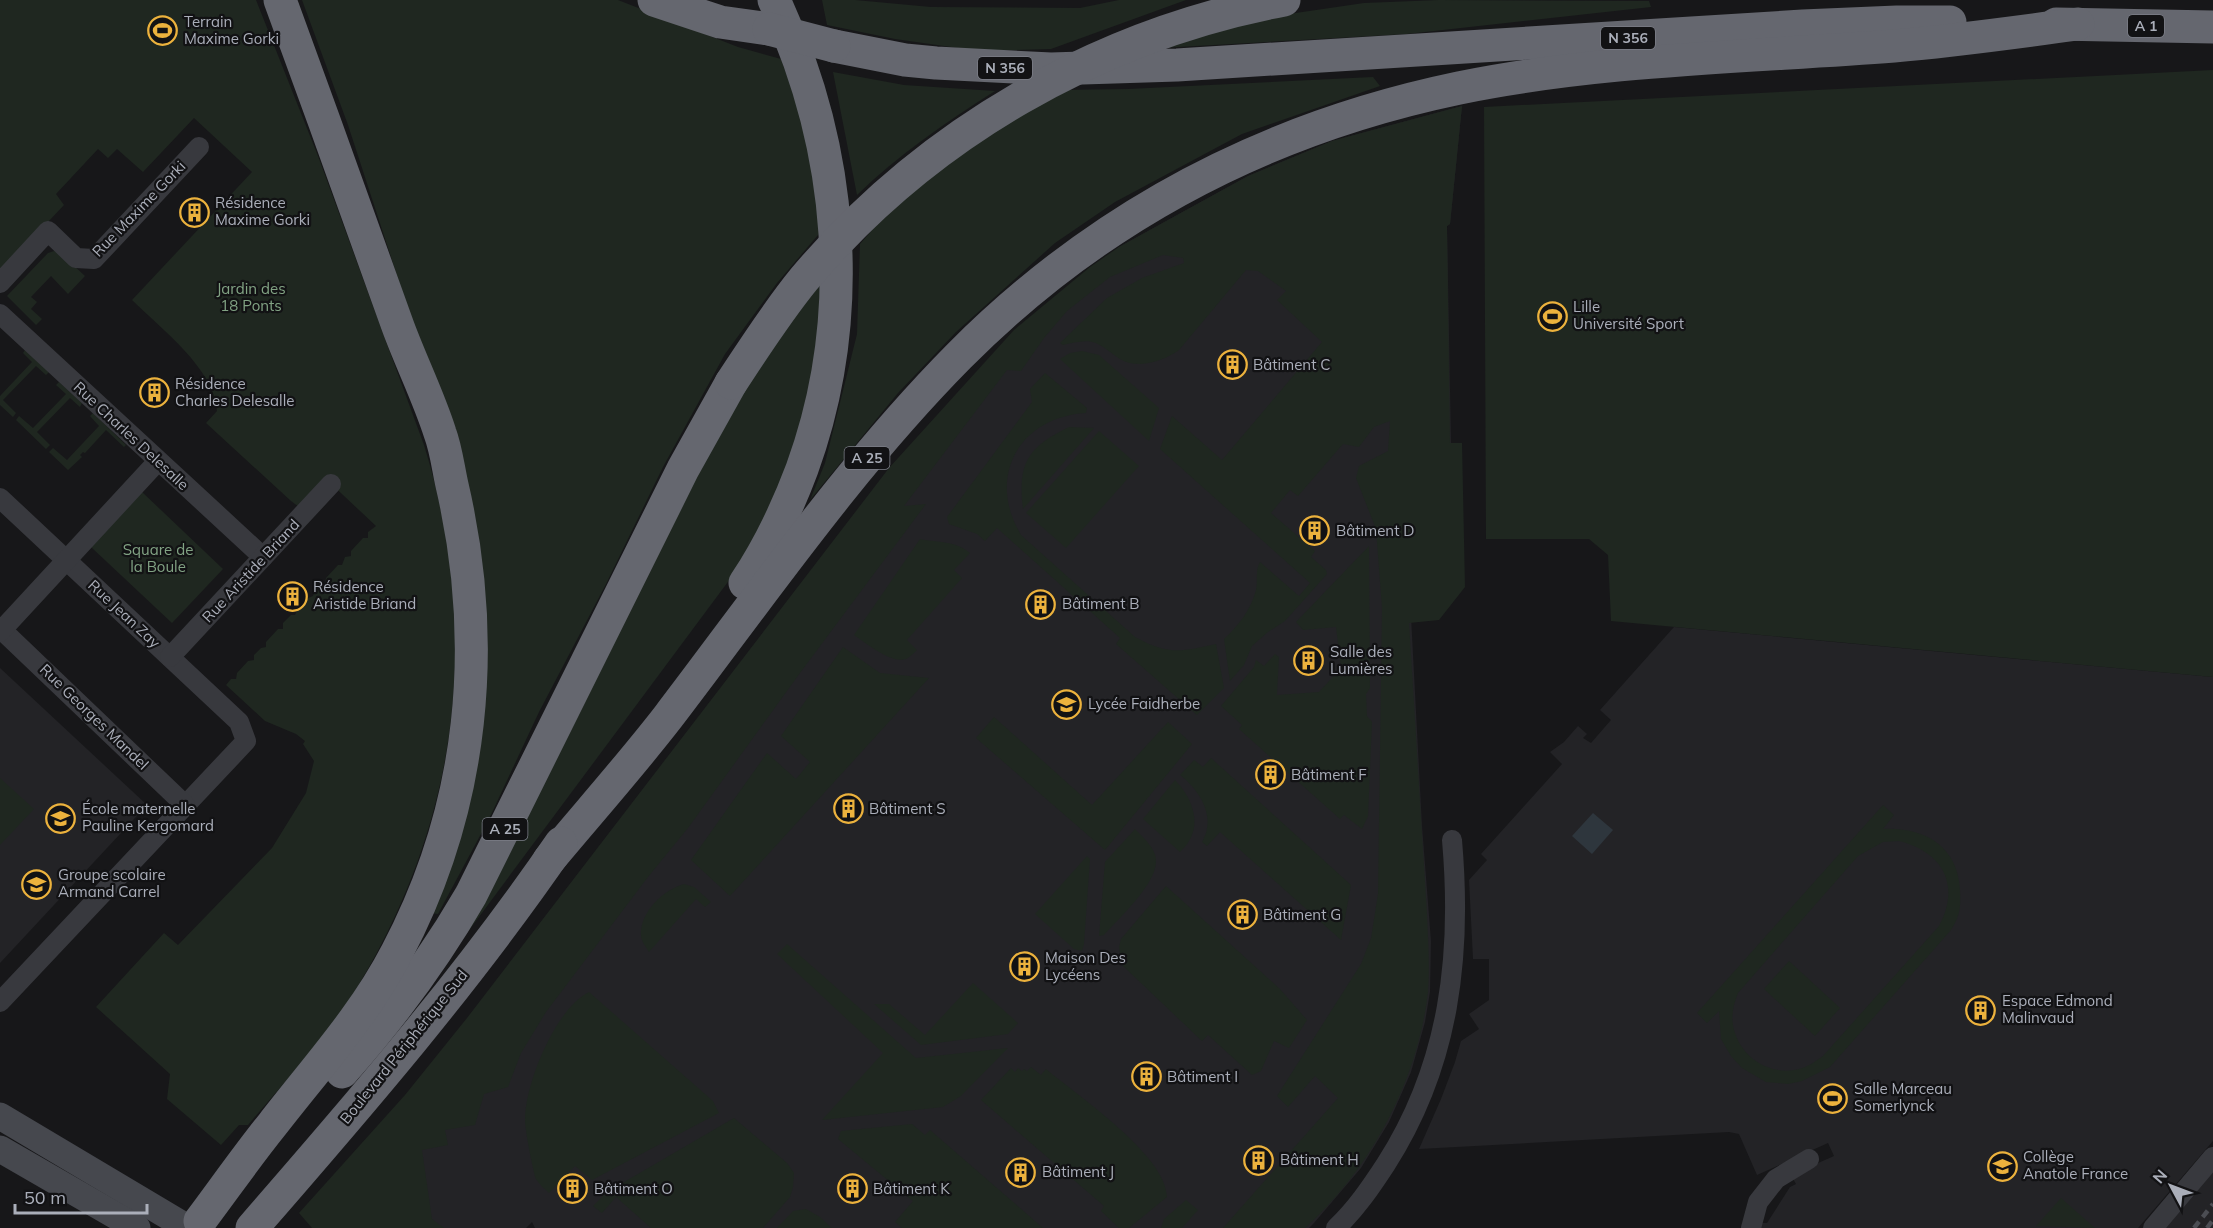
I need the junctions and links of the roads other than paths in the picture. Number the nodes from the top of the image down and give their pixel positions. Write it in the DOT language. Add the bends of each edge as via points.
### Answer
graph roads {
  1 [pos="279,0"];
  2 [pos="654,0"];
  3 [pos="697,0"];
  4 [pos="800,0"];
  5 [pos="1284,0"];
  6 [pos="772,15"];
  7 [pos="2078,24"];
  8 [pos="2213,27"];
  9 [pos="822,137"];
  10 [pos="199,147"];
  11 [pos="0,283"];
  12 [pos="0,314"];
  13 [pos="158,461"];
  14 [pos="331,484"];
  15 [pos="0,498"];
  16 [pos="263,557"];
  17 [pos="66,560"];
  18 [pos="1,631"];
  19 [pos="170,657"];
  20 [pos="185,805"];
  21 [pos="1452,840"];
  22 [pos="549,860"];
  23 [pos="0,1002"];
  24 [pos="0,1116"];
  25 [pos="0,1149"];
  26 [pos="2213,1157"];
  27 [pos="1809,1159"];
  28 [pos="187,1223"];
  29 [pos="137,1228"];
  30 [pos="252,1228"];
  31 [pos="1336,1228"];
  32 [pos="1751,1228"];
  33 [pos="2153,1228"];
  1 -- 28 [label="highway" via="440,433 469,571 469,719 446,834 426,891 397,953 346,1034"];
  2 -- 6 [label="highway" via="720,22"];
  3 -- 6 [label="highway, N 356"];
  4 -- 9 [label="highway" via="831,114"];
  5 -- 28 [label="highway, A 25, bridge" via="1194,22 1124,46 1042,85 948,144 898,185 825,255 784,305 731,383 683,469 496,848 454,923 402,1000 353,1060 287,1134"];
  6 -- 7 [label="highway, N 356, bridge" via="834,46 926,62 1050,69 1178,65 1897,22"];
  6 -- 9 [label="highway" via="801,64"];
  7 -- 8 [label="highway, A 1"];
  7 -- 22 [label="highway, A 25" via="1914,44 1761,53 1559,72 1465,87 1304,131 1165,197 1042,282 930,386 849,479 664,721"];
  9 -- 22 [label="highway" via="834,209 836,306 822,402 793,493 753,571"];
  10 -- 11 [label="street, Rue Maxime Gorki" via="94,259 76,258 48,231"];
  12 -- 13 [label="street, Rue Charles Delesalle"];
  13 -- 16 [label="street, Rue Charles Delesalle"];
  13 -- 17 [label="street, Rue Georges Mandel"];
  14 -- 16 [label="street, Rue Aristide Briand"];
  15 -- 17 [label="street, Rue Jean Zay"];
  16 -- 19 [label="street, Rue Aristide Briand"];
  17 -- 18 [label="street, Rue Georges Mandel"];
  17 -- 19 [label="street, Rue Jean Zay"];
  18 -- 20 [label="street, Rue Georges Mandel"];
  19 -- 20 [label="street, Rue Jean Zay" via="239,722 246,741"];
  20 -- 23 [label="street"];
  21 -- 31 [label="street" via="1455,923 1445,1022 1426,1088 1394,1151 1366,1194"];
  22 -- 30 [label="highway, Boulevard Périphérique Sud / A 25" via="428,1020"];
  24 -- 28 [label="main road"];
  25 -- 29 [label="main road"];
  26 -- 33 [label="street"];
  27 -- 32 [label="street" via="1776,1179 1758,1202"];
}
